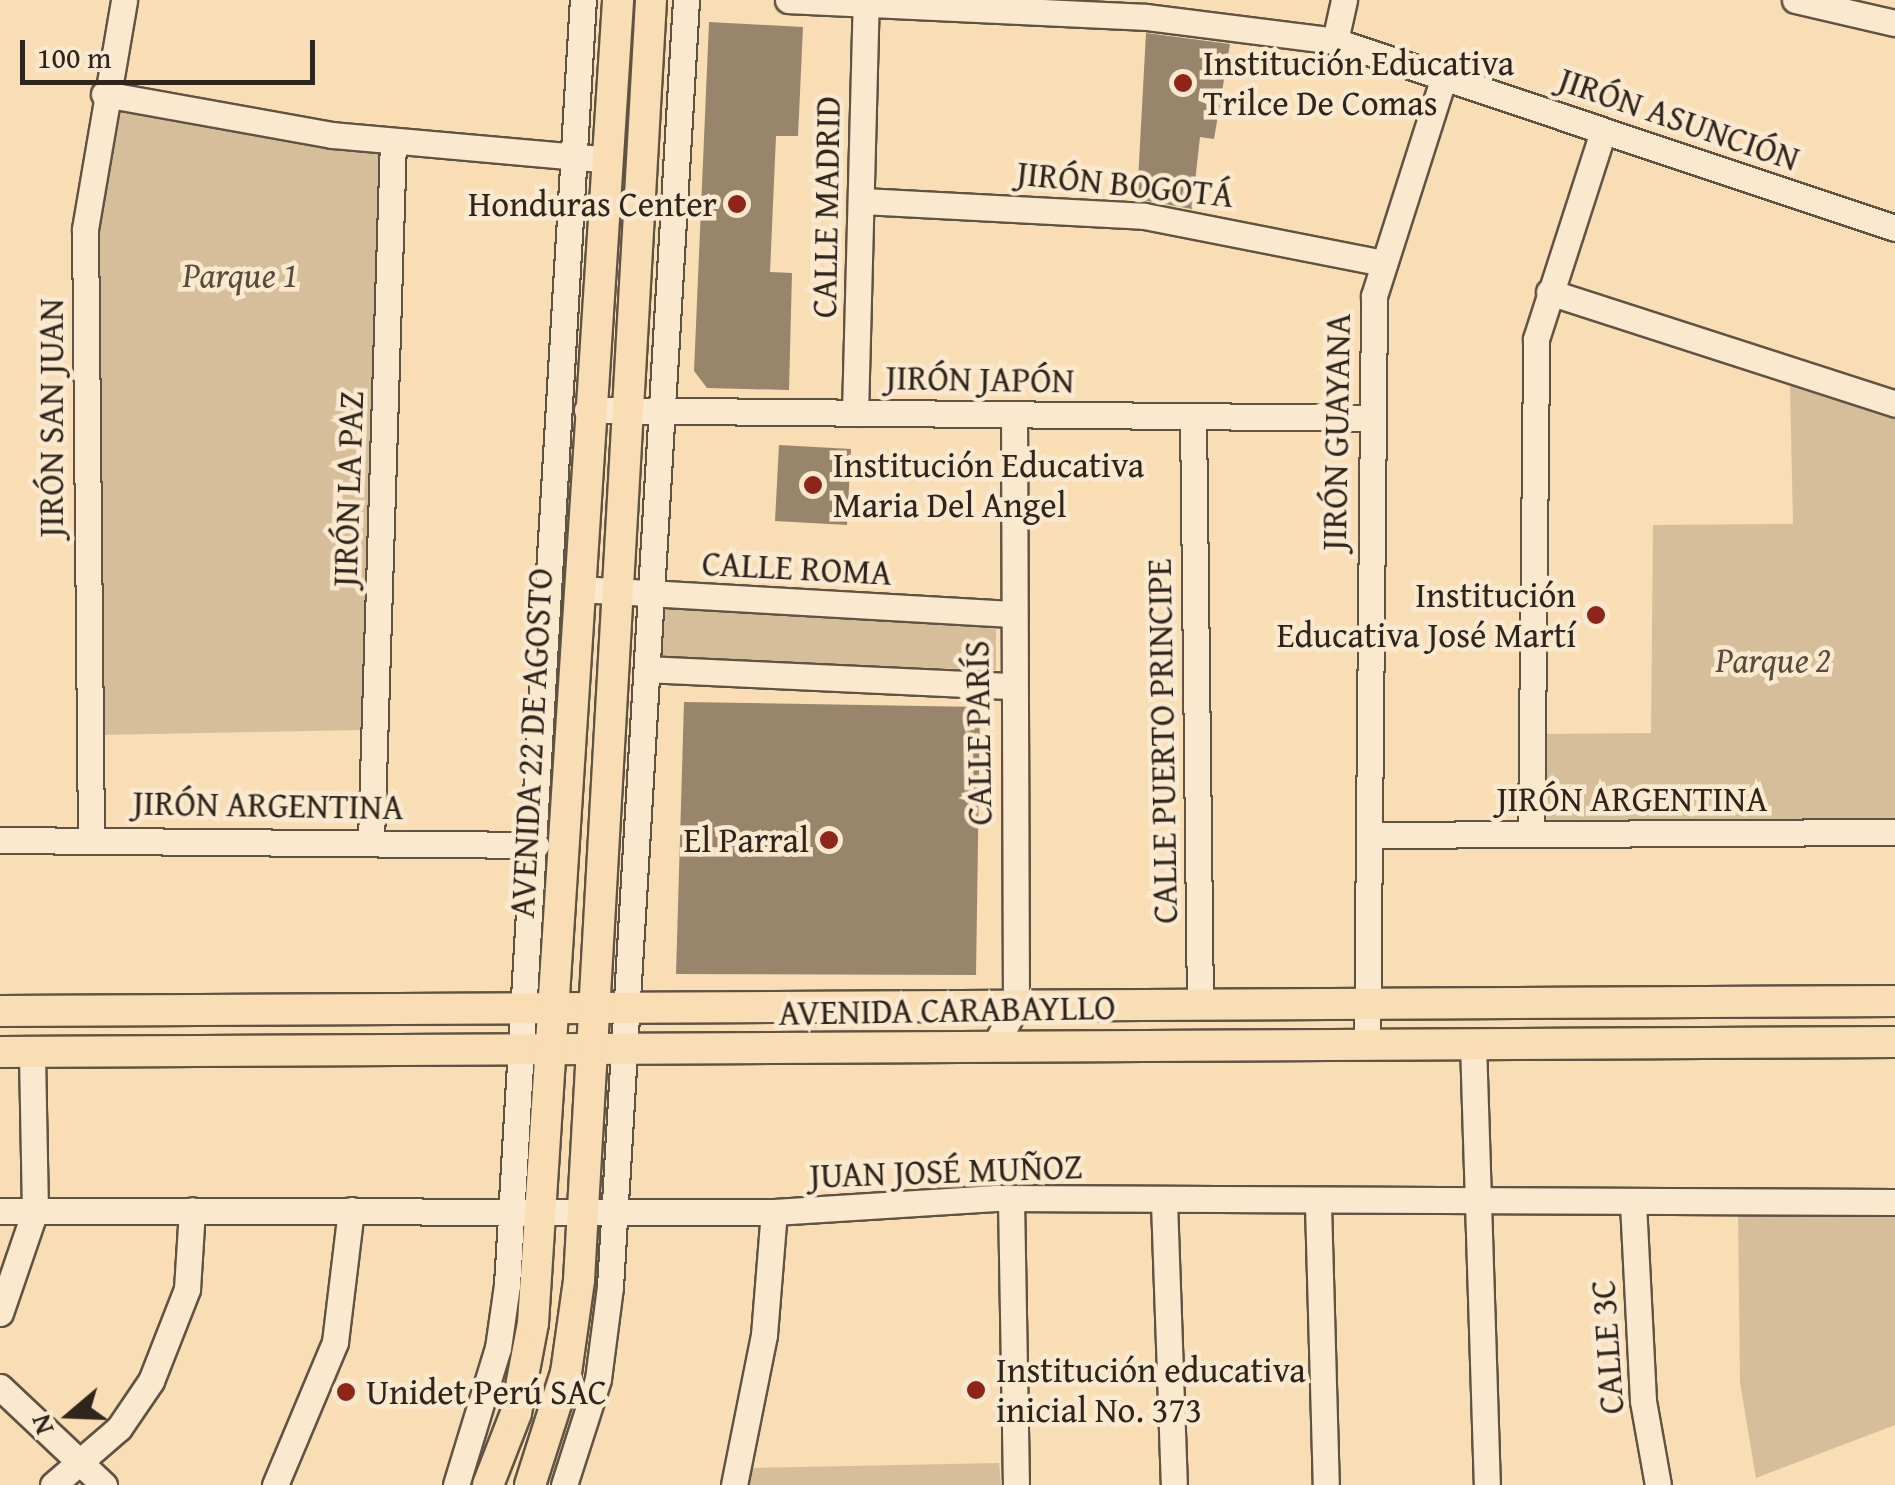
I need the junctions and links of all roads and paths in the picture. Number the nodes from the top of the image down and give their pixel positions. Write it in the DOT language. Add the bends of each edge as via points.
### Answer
graph roads {
  1 [pos="124,0"];
  2 [pos="583,0"];
  3 [pos="618,0"];
  4 [pos="652,0"];
  5 [pos="686,0"];
  6 [pos="788,0"];
  7 [pos="1344,0"];
  8 [pos="1795,0"];
  9 [pos="866,2"];
  10 [pos="1895,24"];
  11 [pos="1336,41"];
  12 [pos="1445,74"];
  13 [pos="104,94"];
  14 [pos="1604,132"];
  15 [pos="393,140"];
  16 [pos="570,156"];
  17 [pos="602,158"];
  18 [pos="860,201"];
  19 [pos="1895,228"];
  20 [pos="1379,262"];
  21 [pos="1549,292"];
  22 [pos="1895,404"];
  23 [pos="587,410"];
  24 [pos="628,411"];
  25 [pos="660,411"];
  26 [pos="855,413"];
  27 [pos="1014,414"];
  28 [pos="1193,416"];
  29 [pos="1371,418"];
  30 [pos="578,589"];
  31 [pos="618,592"];
  32 [pos="650,596"];
  33 [pos="1012,614"];
  34 [pos="647,668"];
  35 [pos="1013,686"];
  36 [pos="1895,832"];
  37 [pos="1531,834"];
  38 [pos="1370,835"];
  39 [pos="91,838"];
  40 [pos="0,840"];
  41 [pos="371,841"];
  42 [pos="536,846"];
  43 [pos="1895,1001"];
  44 [pos="1200,1004"];
  45 [pos="1368,1004"];
  46 [pos="1016,1006"];
  47 [pos="0,1011"];
  48 [pos="538,1014"];
  49 [pos="593,1014"];
  50 [pos="628,1014"];
  51 [pos="1895,1042"];
  52 [pos="1474,1043"];
  53 [pos="1367,1044"];
  54 [pos="995,1046"];
  55 [pos="0,1052"];
  56 [pos="32,1052"];
  57 [pos="535,1052"];
  58 [pos="591,1053"];
  59 [pos="624,1053"];
  60 [pos="1011,1198"];
  61 [pos="1164,1202"];
  62 [pos="1895,1202"];
  63 [pos="1476,1203"];
  64 [pos="1633,1203"];
  65 [pos="1318,1206"];
  66 [pos="192,1210"];
  67 [pos="352,1210"];
  68 [pos="0,1211"];
  69 [pos="34,1211"];
  70 [pos="774,1212"];
  71 [pos="525,1213"];
  72 [pos="582,1213"];
  73 [pos="613,1213"];
  74 [pos="0,1313"];
  75 [pos="0,1387"];
  76 [pos="80,1463"];
  77 [pos="53,1485"];
  78 [pos="104,1485"];
  79 [pos="275,1485"];
  80 [pos="456,1485"];
  81 [pos="488,1485"];
  82 [pos="530,1485"];
  83 [pos="564,1485"];
  84 [pos="734,1485"];
  85 [pos="1016,1485"];
  86 [pos="1174,1485"];
  87 [pos="1326,1485"];
  88 [pos="1487,1485"];
  89 [pos="1658,1485"];
  1 -- 13 [label="street, JIRÓN SAN JUAN"];
  2 -- 16 [label="street, AVENIDA 22 DE AGOSTO"];
  3 -- 17 [label="main road, AVENIDA 22 DE AGOSTO"];
  4 -- 24 [label="main road"];
  5 -- 25 [label="street"];
  6 -- 9 [label="street, JIRÓN ASUNCIÓN"];
  7 -- 11 [label="street"];
  8 -- 10 [label="street"];
  9 -- 11 [label="street, JIRÓN ASUNCIÓN" via="1146,18"];
  9 -- 18 [label="street, CALLE MADRID"];
  11 -- 12 [label="street, JIRÓN ASUNCIÓN"];
  12 -- 14 [label="street, JIRÓN ASUNCIÓN"];
  12 -- 20 [label="street, JIRÓN GUAYANA"];
  13 -- 15 [label="street"];
  13 -- 39 [label="street, JIRÓN SAN JUAN" via="85,229"];
  14 -- 19 [label="street, JIRÓN ASUNCIÓN"];
  14 -- 21 [label="street"];
  15 -- 16 [label="street"];
  15 -- 41 [label="street, JIRÓN LA PAZ"];
  16 -- 17 [label="street"];
  16 -- 42 [label="street, AVENIDA 22 DE AGOSTO"];
  17 -- 23 [label="main road, AVENIDA 22 DE AGOSTO"];
  18 -- 20 [label="street, JIRÓN BOGOTÁ" via="1144,216"];
  18 -- 26 [label="street, CALLE MADRID"];
  20 -- 29 [label="street, JIRÓN GUAYANA"];
  21 -- 22 [label="street"];
  21 -- 37 [label="street" via="1532,388"];
  23 -- 24 [label="street, JIRÓN JAPÓN"];
  23 -- 30 [label="main road, AVENIDA 22 DE AGOSTO"];
  24 -- 25 [label="street, JIRÓN JAPÓN"];
  24 -- 31 [label="main road"];
  25 -- 26 [label="street, JIRÓN JAPÓN"];
  25 -- 32 [label="street"];
  26 -- 27 [label="street, JIRÓN JAPÓN"];
  27 -- 28 [label="street, JIRÓN JAPÓN"];
  27 -- 33 [label="street, CALLE PARÍS"];
  28 -- 29 [label="street, JIRÓN JAPÓN"];
  28 -- 44 [label="street, CALLE PUERTO PRINCIPE"];
  29 -- 38 [label="street, JIRÓN GUAYANA"];
  30 -- 31 [label="street, CALLE ROMA"];
  30 -- 48 [label="main road, AVENIDA 22 DE AGOSTO"];
  31 -- 32 [label="street, CALLE ROMA"];
  31 -- 49 [label="main road"];
  32 -- 33 [label="street, CALLE ROMA"];
  32 -- 34 [label="street"];
  33 -- 35 [label="street, CALLE PARÍS"];
  34 -- 35 [label="street"];
  34 -- 50 [label="street"];
  35 -- 46 [label="street, CALLE PARÍS"];
  36 -- 37 [label="street, JIRÓN ARGENTINA"];
  37 -- 38 [label="street, JIRÓN ARGENTINA"];
  38 -- 45 [label="street, JIRÓN GUAYANA"];
  39 -- 40 [label="street, JIRÓN ARGENTINA"];
  39 -- 41 [label="street, JIRÓN ARGENTINA"];
  41 -- 42 [label="street, JIRÓN ARGENTINA"];
  42 -- 48 [label="street, AVENIDA 22 DE AGOSTO"];
  43 -- 45 [label="main road, AVENIDA CARABAYLLO"];
  44 -- 45 [label="main road, AVENIDA CARABAYLLO"];
  44 -- 46 [label="main road, AVENIDA CARABAYLLO"];
  45 -- 53 [label="street, JIRÓN GUAYANA"];
  46 -- 50 [label="main road, AVENIDA CARABAYLLO"];
  46 -- 54 [label="street, CALLE PARÍS"];
  47 -- 48 [label="main road, AVENIDA CARABAYLLO"];
  48 -- 49 [label="main road, AVENIDA CARABAYLLO"];
  48 -- 57 [label="main road, AVENIDA 22 DE AGOSTO"];
  49 -- 50 [label="main road, AVENIDA CARABAYLLO"];
  49 -- 58 [label="main road"];
  50 -- 59 [label="street"];
  51 -- 52 [label="main road, AVENIDA CARABAYLLO"];
  52 -- 53 [label="main road, AVENIDA CARABAYLLO"];
  52 -- 63 [label="street"];
  53 -- 54 [label="main road, AVENIDA CARABAYLLO"];
  54 -- 59 [label="main road, AVENIDA CARABAYLLO"];
  55 -- 56 [label="main road, AVENIDA CARABAYLLO"];
  56 -- 57 [label="main road, AVENIDA CARABAYLLO"];
  56 -- 69 [label="street"];
  57 -- 58 [label="main road, AVENIDA CARABAYLLO"];
  57 -- 71 [label="main road, AVENIDA 22 DE AGOSTO"];
  58 -- 59 [label="main road, AVENIDA CARABAYLLO"];
  58 -- 72 [label="main road"];
  59 -- 73 [label="street"];
  60 -- 61 [label="street, JUAN JOSÉ MUÑOZ"];
  60 -- 70 [label="street, JUAN JOSÉ MUÑOZ"];
  60 -- 85 [label="street"];
  61 -- 65 [label="street, JUAN JOSÉ MUÑOZ"];
  61 -- 86 [label="street"];
  62 -- 64 [label="street, JUAN JOSÉ MUÑOZ"];
  63 -- 64 [label="street, JUAN JOSÉ MUÑOZ"];
  63 -- 65 [label="street, JUAN JOSÉ MUÑOZ"];
  63 -- 88 [label="street"];
  64 -- 89 [label="street, CALLE 3C" via="1643,1400"];
  65 -- 87 [label="street"];
  66 -- 67 [label="street, JUAN JOSÉ MUÑOZ"];
  66 -- 69 [label="street, JUAN JOSÉ MUÑOZ"];
  66 -- 76 [label="street" via="187,1289 172,1336 120,1428"];
  67 -- 71 [label="street, JUAN JOSÉ MUÑOZ"];
  67 -- 79 [label="street" via="335,1342"];
  68 -- 69 [label="street, JUAN JOSÉ MUÑOZ"];
  69 -- 74 [label="street"];
  70 -- 73 [label="street, JUAN JOSÉ MUÑOZ"];
  70 -- 84 [label="street" via="764,1335"];
  71 -- 72 [label="street, JUAN JOSÉ MUÑOZ"];
  71 -- 80 [label="street, AVENIDA 22 DE AGOSTO" via="498,1348"];
  71 -- 81 [label="main road, AVENIDA 22 DE AGOSTO" via="527,1364"];
  72 -- 73 [label="street, JUAN JOSÉ MUÑOZ"];
  72 -- 82 [label="main road" via="566,1373"];
  73 -- 83 [label="street" via="598,1379"];
  75 -- 76 [label="street"];
  76 -- 77 [label="street"];
  76 -- 78 [label="street"];
}
